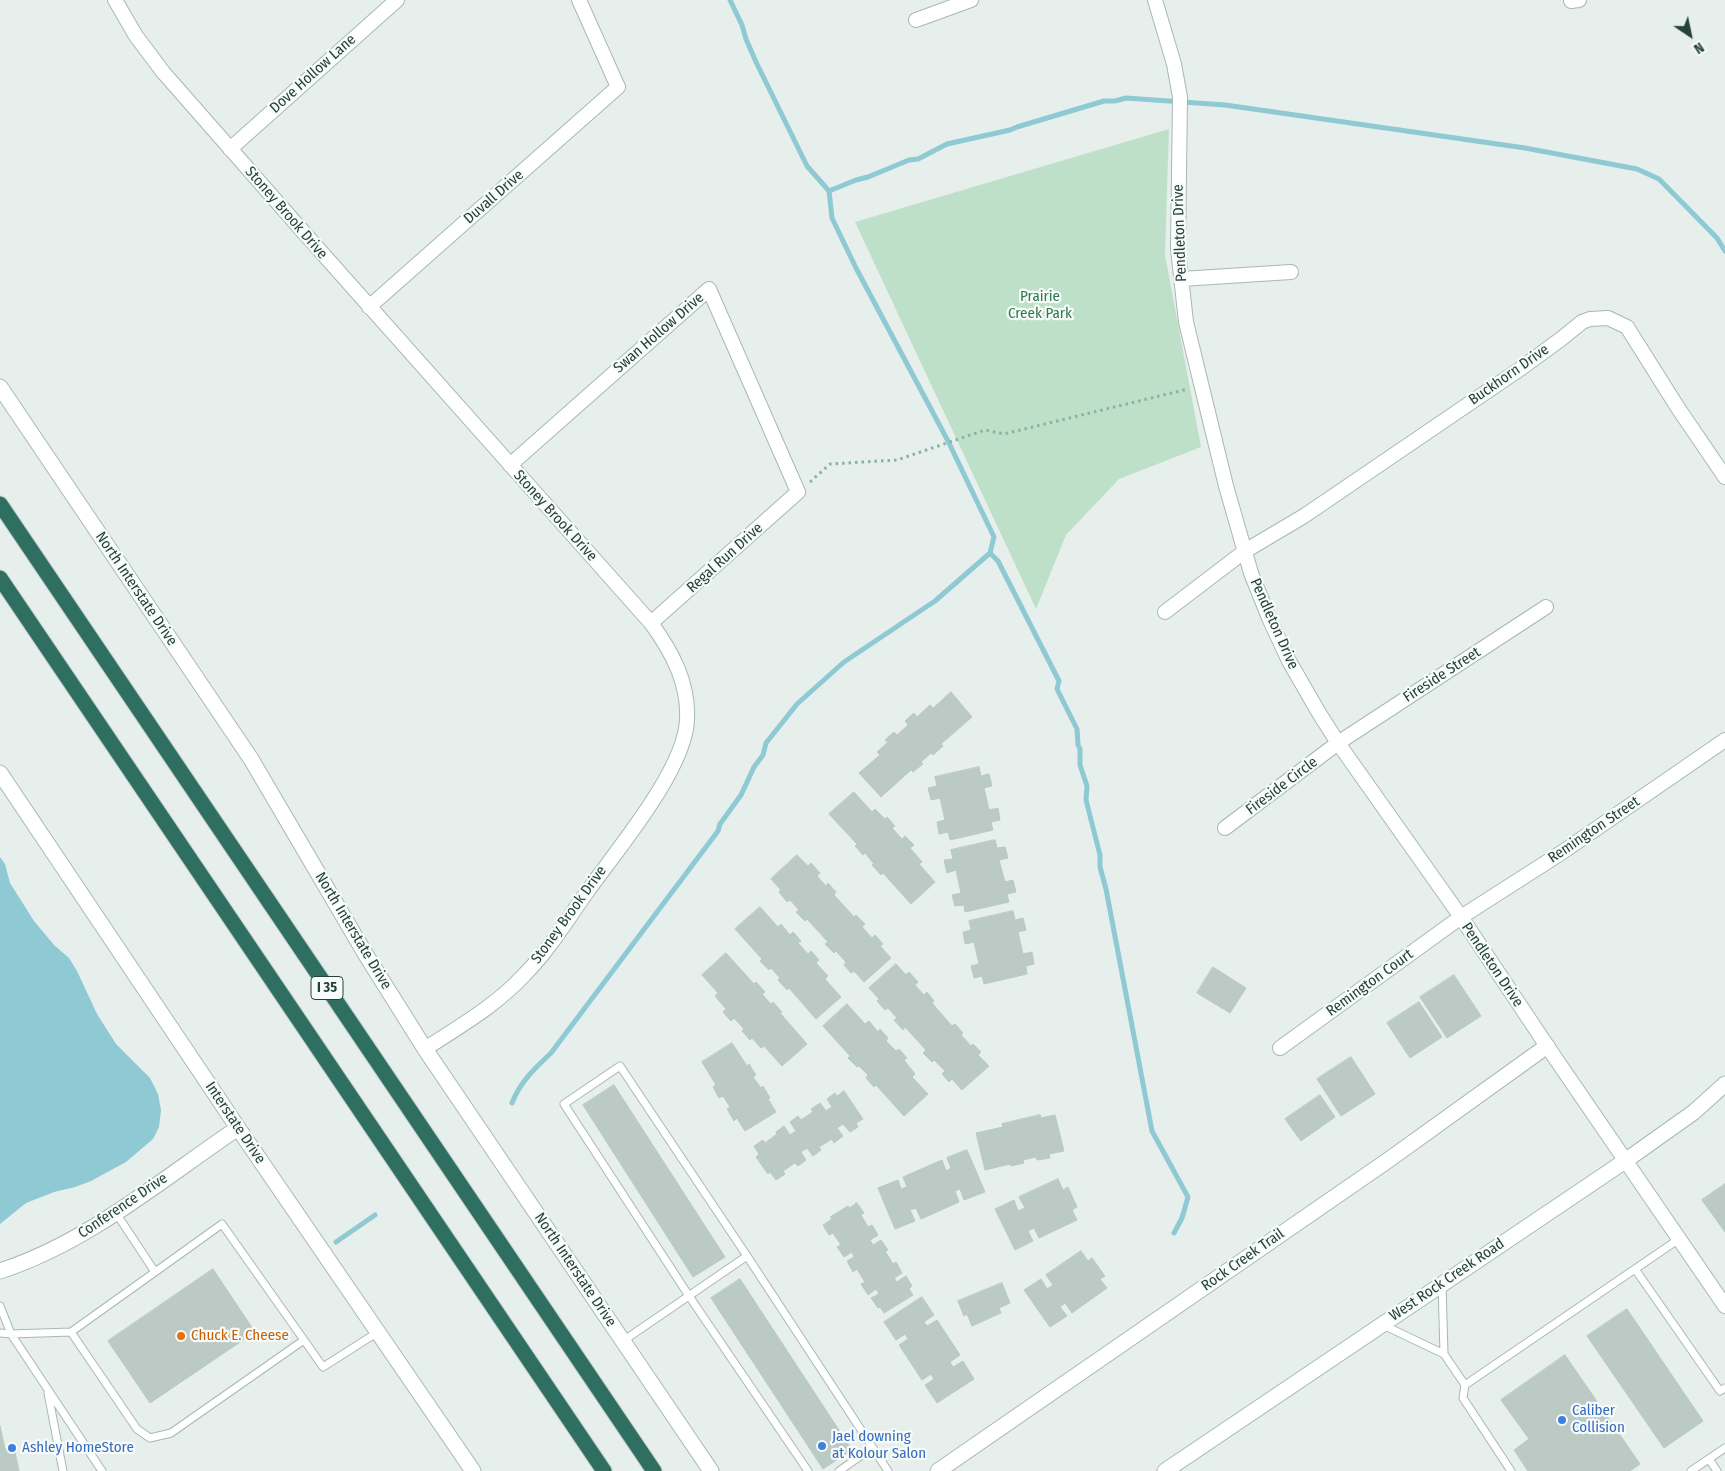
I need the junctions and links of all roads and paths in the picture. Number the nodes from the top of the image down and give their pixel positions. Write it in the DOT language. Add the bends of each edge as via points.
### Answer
graph roads {
  1 [pos="115,0"];
  2 [pos="397,0"];
  3 [pos="579,0"];
  4 [pos="971,0"];
  5 [pos="1154,0"];
  6 [pos="1571,0"];
  7 [pos="1579,0"];
  8 [pos="916,20"];
  9 [pos="230,149"];
  10 [pos="1291,272"];
  11 [pos="1182,279"];
  12 [pos="369,307"];
  13 [pos="1201,386"];
  14 [pos="0,387"];
  15 [pos="510,465"];
  16 [pos="1725,477"];
  17 [pos="798,492"];
  18 [pos="0,504"];
  19 [pos="1244,551"];
  20 [pos="0,578"];
  21 [pos="1546,607"];
  22 [pos="1165,612"];
  23 [pos="651,623"];
  24 [pos="1725,740"];
  25 [pos="1338,744"];
  26 [pos="0,773"];
  27 [pos="1226,828"];
  28 [pos="1461,917"];
  29 [pos="1546,1046"];
  30 [pos="425,1048"];
  31 [pos="1280,1048"];
  32 [pos="1725,1084"];
  33 [pos="238,1128"];
  34 [pos="1625,1161"];
  35 [pos="116,1213"];
  36 [pos="1679,1240"];
  37 [pos="747,1256"];
  38 [pos="1635,1269"];
  39 [pos="0,1271"];
  40 [pos="155,1272"];
  41 [pos="1442,1283"];
  42 [pos="689,1296"];
  43 [pos="1723,1299"];
  44 [pos="0,1306"];
  45 [pos="1381,1324"];
  46 [pos="71,1332"];
  47 [pos="378,1332"];
  48 [pos="0,1333"];
  49 [pos="11,1334"];
  50 [pos="304,1340"];
  51 [pos="623,1341"];
  52 [pos="1444,1354"];
  53 [pos="1465,1385"];
  54 [pos="47,1388"];
  55 [pos="1725,1388"];
  56 [pos="872,1448"];
  57 [pos="1725,1448"];
  58 [pos="1708,1459"];
  59 [pos="63,1471"];
  60 [pos="102,1471"];
  61 [pos="473,1471"];
  62 [pos="604,1471"];
  63 [pos="654,1471"];
  64 [pos="711,1471"];
  65 [pos="808,1471"];
  66 [pos="839,1471"];
  67 [pos="888,1471"];
  68 [pos="938,1471"];
  69 [pos="1164,1471"];
  70 [pos="1511,1471"];
  71 [pos="1691,1471"];
  72 [pos="1717,1471"];
  1 -- 9 [label="street, Stoney Brook Drive" via="163,72"];
  2 -- 9 [label="street, Dove Hollow Lane"];
  3 -- 12 [label="street, Duvall Drive" via="618,87"];
  4 -- 8 [label="street"];
  5 -- 11 [label="street, Pendleton Drive" via="1174,64 1180,97 1178,249"];
  6 -- 7 [label="street"];
  9 -- 12 [label="street, Stoney Brook Drive"];
  10 -- 11 [label="street"];
  11 -- 13 [label="street, Pendleton Drive" via="1186,322"];
  12 -- 15 [label="street, Stoney Brook Drive"];
  13 -- 17 [label="path" via="1004,434 985,430 898,460 830,464"];
  13 -- 19 [label="street, Pendleton Drive"];
  14 -- 30 [label="street, North Interstate Drive" via="251,759 366,955"];
  15 -- 17 [label="street, Swan Hollow Drive" via="709,289"];
  15 -- 23 [label="street, Stoney Brook Drive"];
  16 -- 19 [label="street, Buckhorn Drive" via="1627,327 1608,318 1590,319 1304,516"];
  17 -- 23 [label="street, Regal Run Drive"];
  18 -- 63 [label="highway, I 35"];
  19 -- 22 [label="street, Buckhorn Drive"];
  19 -- 25 [label="street, Pendleton Drive" via="1289,661"];
  20 -- 62 [label="highway, I 35"];
  21 -- 25 [label="street, Fireside Street"];
  23 -- 30 [label="street, Stoney Brook Drive" via="674,658 686,696 685,735 667,777 526,974 495,1002"];
  24 -- 28 [label="street, Remington Street" via="1561,853"];
  25 -- 27 [label="street, Fireside Circle"];
  25 -- 28 [label="street, Pendleton Drive"];
  26 -- 33 [label="street, Interstate Drive"];
  28 -- 29 [label="street, Pendleton Drive"];
  28 -- 31 [label="street, Remington Court"];
  29 -- 34 [label="street, Pendleton Drive"];
  29 -- 68 [label="street, Rock Creek Trail" via="1387,1161"];
  30 -- 51 [label="street, North Interstate Drive"];
  32 -- 34 [label="street, West Rock Creek Road" via="1694,1112"];
  33 -- 35 [label="street, Conference Drive"];
  33 -- 47 [label="street, Interstate Drive"];
  34 -- 36 [label="street, Pendleton Drive"];
  34 -- 41 [label="street, West Rock Creek Road"];
  35 -- 39 [label="street, Conference Drive" via="58,1247"];
  35 -- 40 [label="lane"];
  36 -- 38 [label="lane"];
  36 -- 43 [label="street, Pendleton Drive"];
  37 -- 42 [label="lane"];
  37 -- 42 [label="lane" via="620,1066 564,1104"];
  37 -- 56 [label="lane"];
  38 -- 53 [label="lane"];
  38 -- 55 [label="lane" via="1720,1392"];
  40 -- 46 [label="lane"];
  40 -- 50 [label="lane" via="222,1224"];
  41 -- 45 [label="street, West Rock Creek Road"];
  41 -- 52 [label="lane"];
  42 -- 51 [label="lane"];
  42 -- 65 [label="lane"];
  44 -- 49 [label="lane"];
  45 -- 52 [label="lane"];
  45 -- 69 [label="street, West Rock Creek Road"];
  46 -- 49 [label="lane"];
  46 -- 50 [label="lane" via="138,1429 150,1438 171,1432"];
  47 -- 50 [label="lane" via="323,1367"];
  47 -- 61 [label="street, Interstate Drive"];
  48 -- 49 [label="lane"];
  49 -- 54 [label="lane"];
  51 -- 64 [label="street, North Interstate Drive"];
  52 -- 53 [label="lane"];
  53 -- 70 [label="lane" via="1464,1398"];
  54 -- 59 [label="lane"];
  54 -- 60 [label="lane"];
  56 -- 66 [label="lane"];
  56 -- 67 [label="lane"];
  57 -- 58 [label="lane"];
  58 -- 71 [label="lane"];
  58 -- 72 [label="lane"];
}
